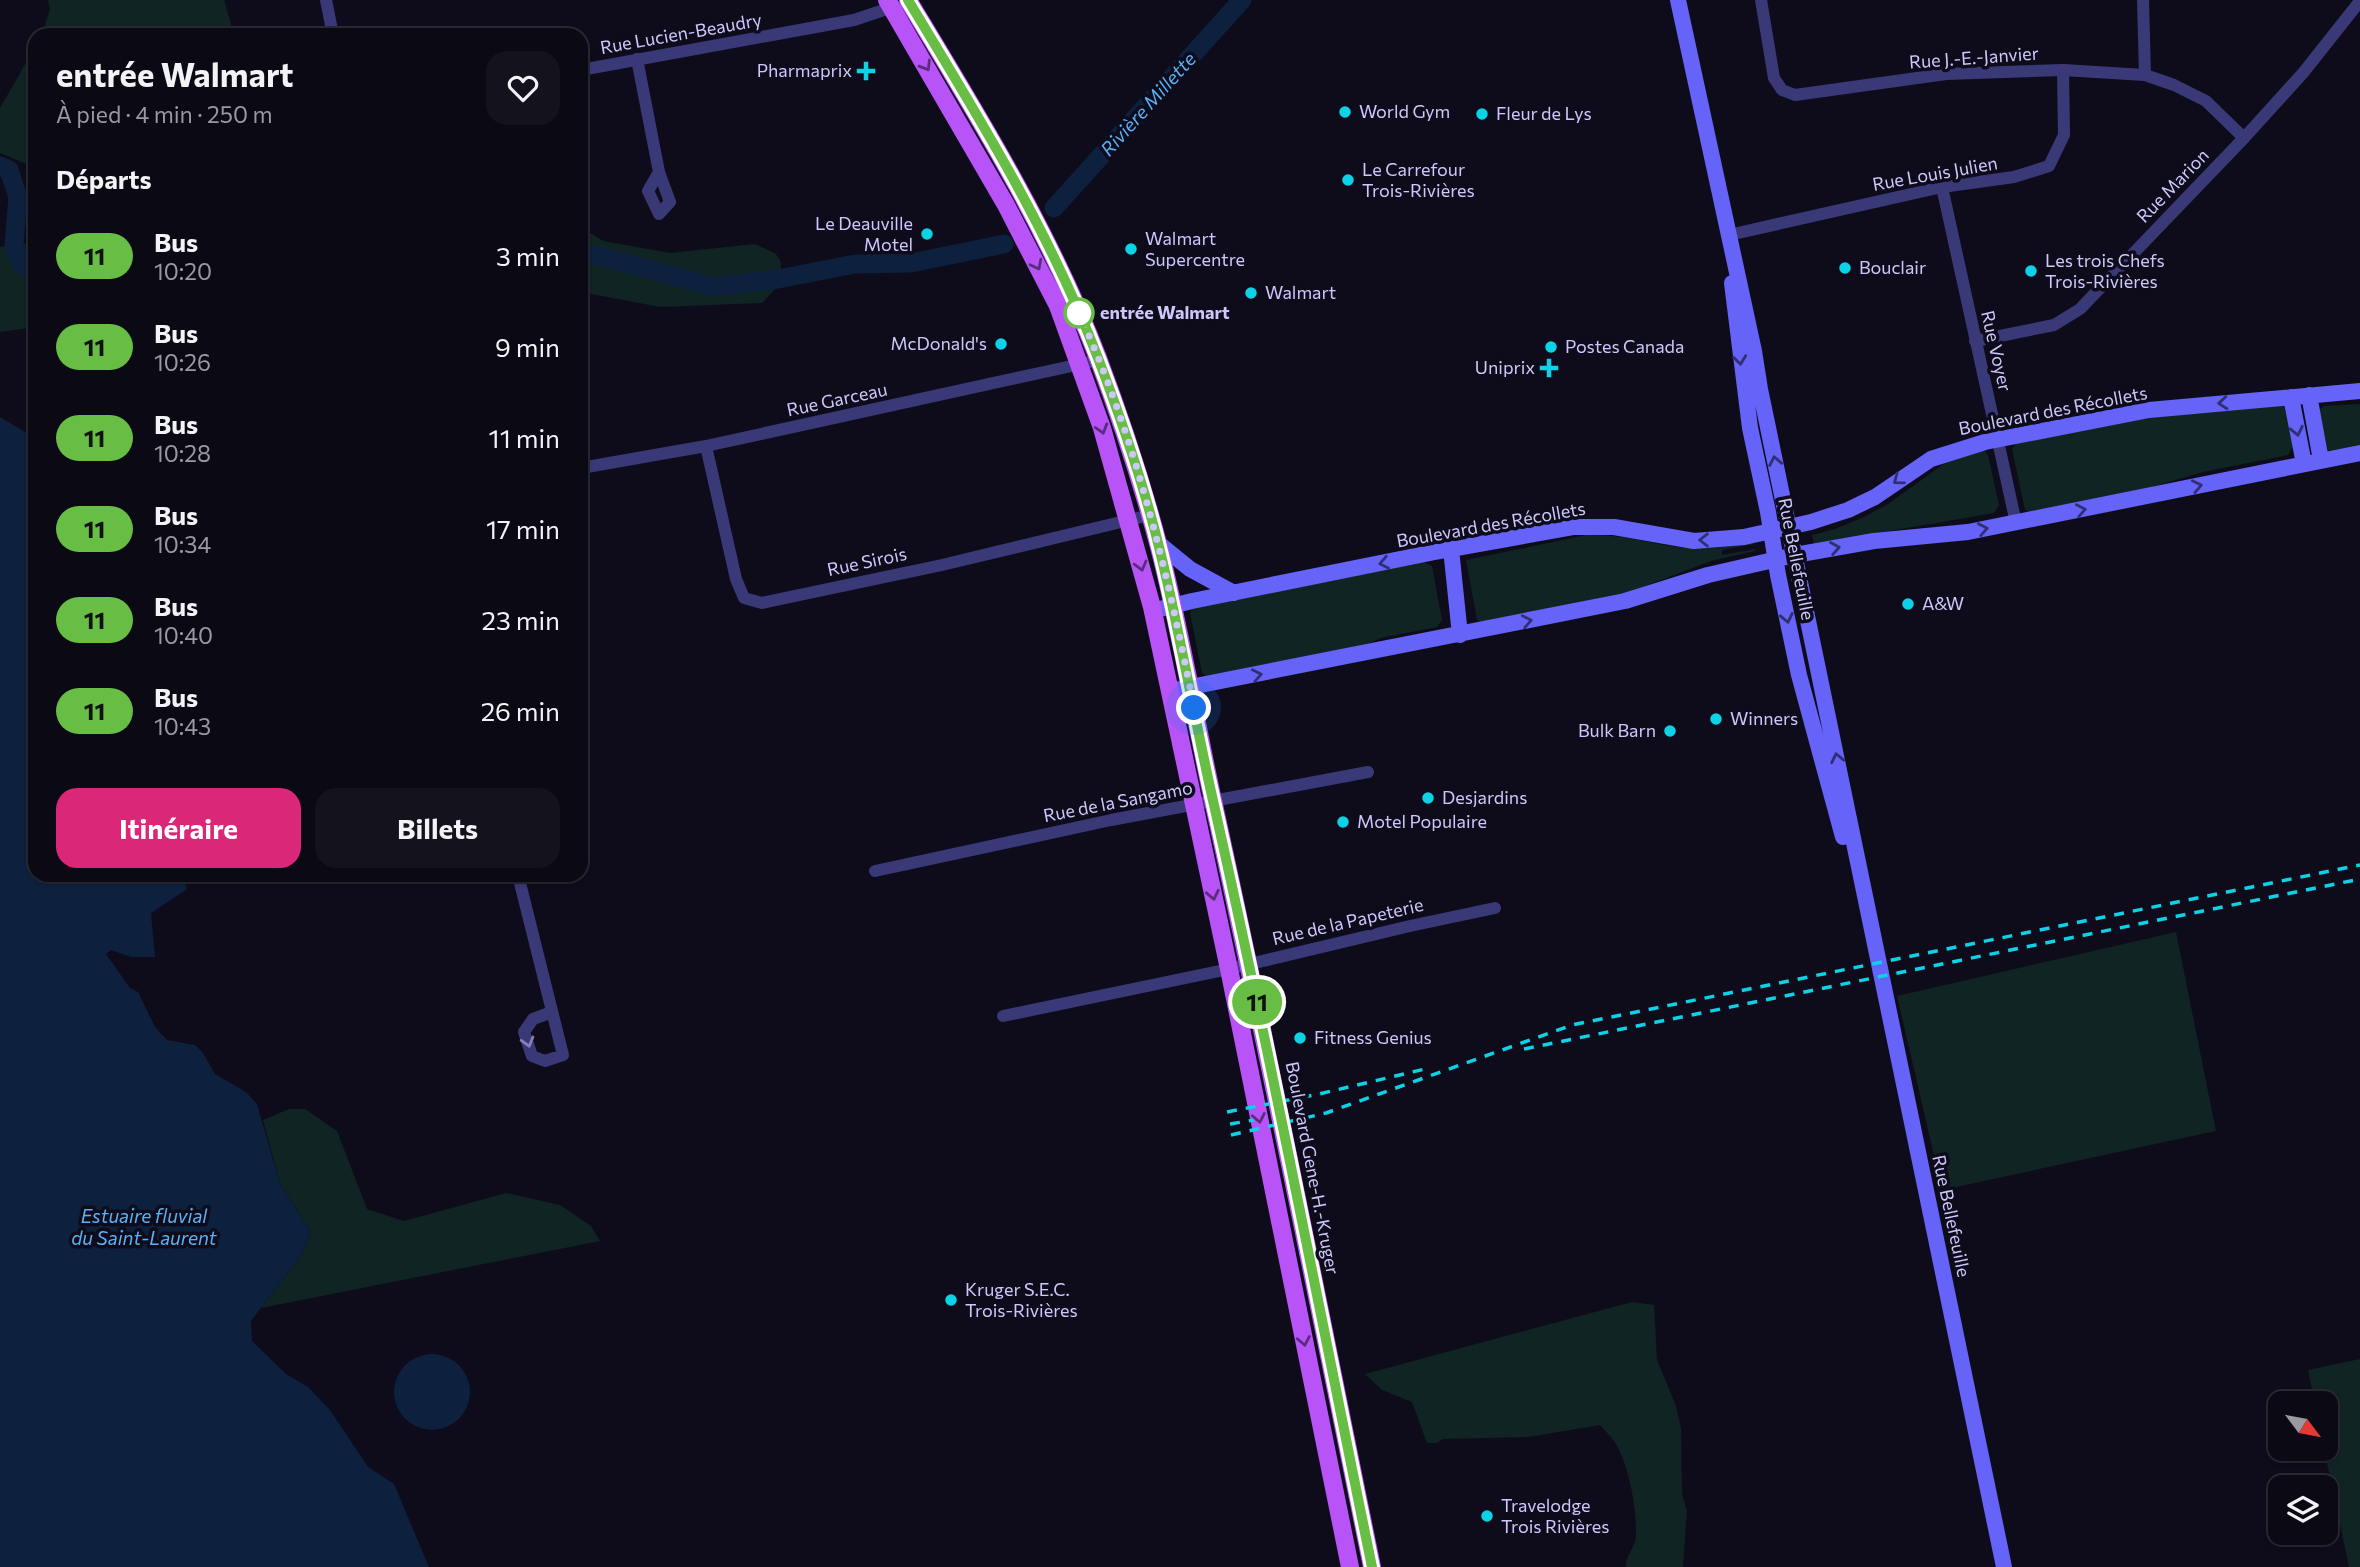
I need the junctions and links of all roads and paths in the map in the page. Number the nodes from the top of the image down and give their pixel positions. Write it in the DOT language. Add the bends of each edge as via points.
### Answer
graph roads {
  1 [pos="326,0"];
  2 [pos="1678,0"];
  3 [pos="1761,0"];
  4 [pos="2143,0"];
  5 [pos="909,1"];
  6 [pos="2354,3"];
  7 [pos="889,4"];
  8 [pos="332,28"];
  9 [pos="637,60"];
  10 [pos="588,69"];
  11 [pos="2063,70"];
  12 [pos="2145,75"];
  13 [pos="2244,138"];
  14 [pos="659,172"];
  15 [pos="1942,187"];
  16 [pos="1730,241"];
  17 [pos="1975,341"];
  18 [pos="1099,360"];
  19 [pos="1080,364"];
  20 [pos="2360,391"];
  21 [pos="2309,395"];
  22 [pos="2291,397"];
  23 [pos="1999,439"];
  24 [pos="706,446"];
  25 [pos="2360,453"];
  26 [pos="2321,460"];
  27 [pos="2304,464"];
  28 [pos="588,467"];
  29 [pos="1150,515"];
  30 [pos="1129,521"];
  31 [pos="2016,523"];
  32 [pos="1789,527"];
  33 [pos="1771,531"];
  34 [pos="1158,543"];
  35 [pos="1451,549"];
  36 [pos="1795,555"];
  37 [pos="1775,560"];
  38 [pos="1234,593"];
  39 [pos="1173,606"];
  40 [pos="1152,611"];
  41 [pos="1460,635"];
  42 [pos="1190,688"];
  43 [pos="1170,691"];
  44 [pos="1368,772"];
  45 [pos="1213,802"];
  46 [pos="1193,804"];
  47 [pos="875,871"];
  48 [pos="1860,873"];
  49 [pos="520,882"];
  50 [pos="1495,908"];
  51 [pos="1249,963"];
  52 [pos="1229,969"];
  53 [pos="552,1013"];
  54 [pos="1003,1016"];
  55 [pos="1350,1567"];
  56 [pos="1372,1567"];
  57 [pos="2004,1567"];
  1 -- 8 [label="street"];
  2 -- 16 [label="main road, Rue Bellefeuille"];
  3 -- 11 [label="street, Rue J.-E.-Janvier" via="1774,78 1782,90 1795,95 1946,74"];
  4 -- 12 [label="street"];
  5 -- 7 [label="street, Rue Lucien-Beaudry"];
  5 -- 18 [label="main road, Boulevard Gene-H.-Kruger" via="1024,194"];
  6 -- 13 [label="street, Rue Marion" via="2303,73"];
  7 -- 9 [label="street, Rue Lucien-Beaudry" via="855,20"];
  7 -- 19 [label="main road, one-way" via="1006,205 1058,306"];
  9 -- 10 [label="street, Rue Lucien-Beaudry"];
  9 -- 14 [label="street"];
  11 -- 12 [label="street, Rue J.-E.-Janvier"];
  11 -- 15 [label="street, Rue Louis Julien" via="2064,135 2049,166 2014,177"];
  12 -- 13 [label="street, Rue J.-E.-Janvier" via="2206,101"];
  13 -- 17 [label="street, Rue Marion" via="2080,309 2054,325"];
  15 -- 16 [label="street, Rue Louis Julien"];
  15 -- 17 [label="street, Rue Voyer"];
  32 -- 16 [label="main road, Rue Bellefeuille, one-way"];
  16 -- 33 [label="main road, Rue Bellefeuille, one-way" via="1742,375"];
  17 -- 23 [label="street, Rue Voyer"];
  18 -- 19 [label="street, Rue Garceau"];
  18 -- 29 [label="main road, Boulevard Gene-H.-Kruger"];
  19 -- 24 [label="street, Rue Garceau"];
  19 -- 30 [label="main road, one-way"];
  20 -- 21 [label="main road, Boulevard des Récollets"];
  21 -- 22 [label="main road, Boulevard des Récollets"];
  21 -- 26 [label="main road"];
  22 -- 23 [label="main road, Boulevard des Récollets, one-way" via="2148,411"];
  22 -- 27 [label="main road, one-way"];
  23 -- 31 [label="street, Rue Voyer"];
  23 -- 32 [label="main road, Boulevard des Récollets, one-way" via="1941,454 1859,506"];
  24 -- 28 [label="street, Rue Garceau"];
  24 -- 30 [label="street, Rue Sirois" via="736,579 744,598 762,603"];
  25 -- 26 [label="main road"];
  26 -- 27 [label="main road"];
  31 -- 27 [label="main road, one-way"];
  29 -- 30 [label="street, Rue Sirois"];
  29 -- 34 [label="main road, Boulevard Gene-H.-Kruger"];
  30 -- 40 [label="main road, one-way"];
  36 -- 31 [label="main road, one-way"];
  32 -- 33 [label="main road, Boulevard des Récollets"];
  32 -- 36 [label="main road, Rue Bellefeuille"];
  33 -- 35 [label="main road, Boulevard des Récollets, one-way" via="1694,541 1580,526"];
  33 -- 37 [label="main road, Rue Bellefeuille"];
  34 -- 38 [label="main road" via="1190,569"];
  34 -- 39 [label="main road, Boulevard Gene-H.-Kruger"];
  35 -- 38 [label="main road, Boulevard des Récollets, one-way"];
  35 -- 41 [label="main road"];
  36 -- 37 [label="main road"];
  48 -- 36 [label="main road, Rue Bellefeuille, one-way"];
  41 -- 37 [label="main road, one-way" via="1639,598 1708,575"];
  37 -- 48 [label="main road, Rue Bellefeuille, one-way" via="1824,769 1852,862"];
  38 -- 39 [label="main road, Boulevard des Récollets"];
  39 -- 40 [label="main road, Boulevard des Récollets"];
  39 -- 42 [label="main road, Boulevard Gene-H.-Kruger"];
  40 -- 43 [label="main road"];
  42 -- 41 [label="main road, one-way"];
  42 -- 43 [label="main road"];
  42 -- 45 [label="main road, Boulevard Gene-H.-Kruger"];
  43 -- 46 [label="main road"];
  44 -- 45 [label="street, Rue de la Sangamo"];
  45 -- 46 [label="street, Rue de la Sangamo"];
  45 -- 51 [label="main road, Boulevard Gene-H.-Kruger"];
  46 -- 47 [label="street, Rue de la Sangamo"];
  46 -- 52 [label="main road, one-way"];
  48 -- 57 [label="main road, Rue Bellefeuille"];
  49 -- 53 [label="street"];
  50 -- 51 [label="street, Rue de la Papeterie"];
  51 -- 52 [label="street, Rue de la Papeterie"];
  51 -- 56 [label="main road, Boulevard Gene-H.-Kruger"];
  52 -- 54 [label="street, Rue de la Papeterie"];
  52 -- 55 [label="main road, one-way"];
  53 -- 53 [label="street, one-way" via="533,1019 524,1032 532,1056 545,1060 563,1055"];
}
